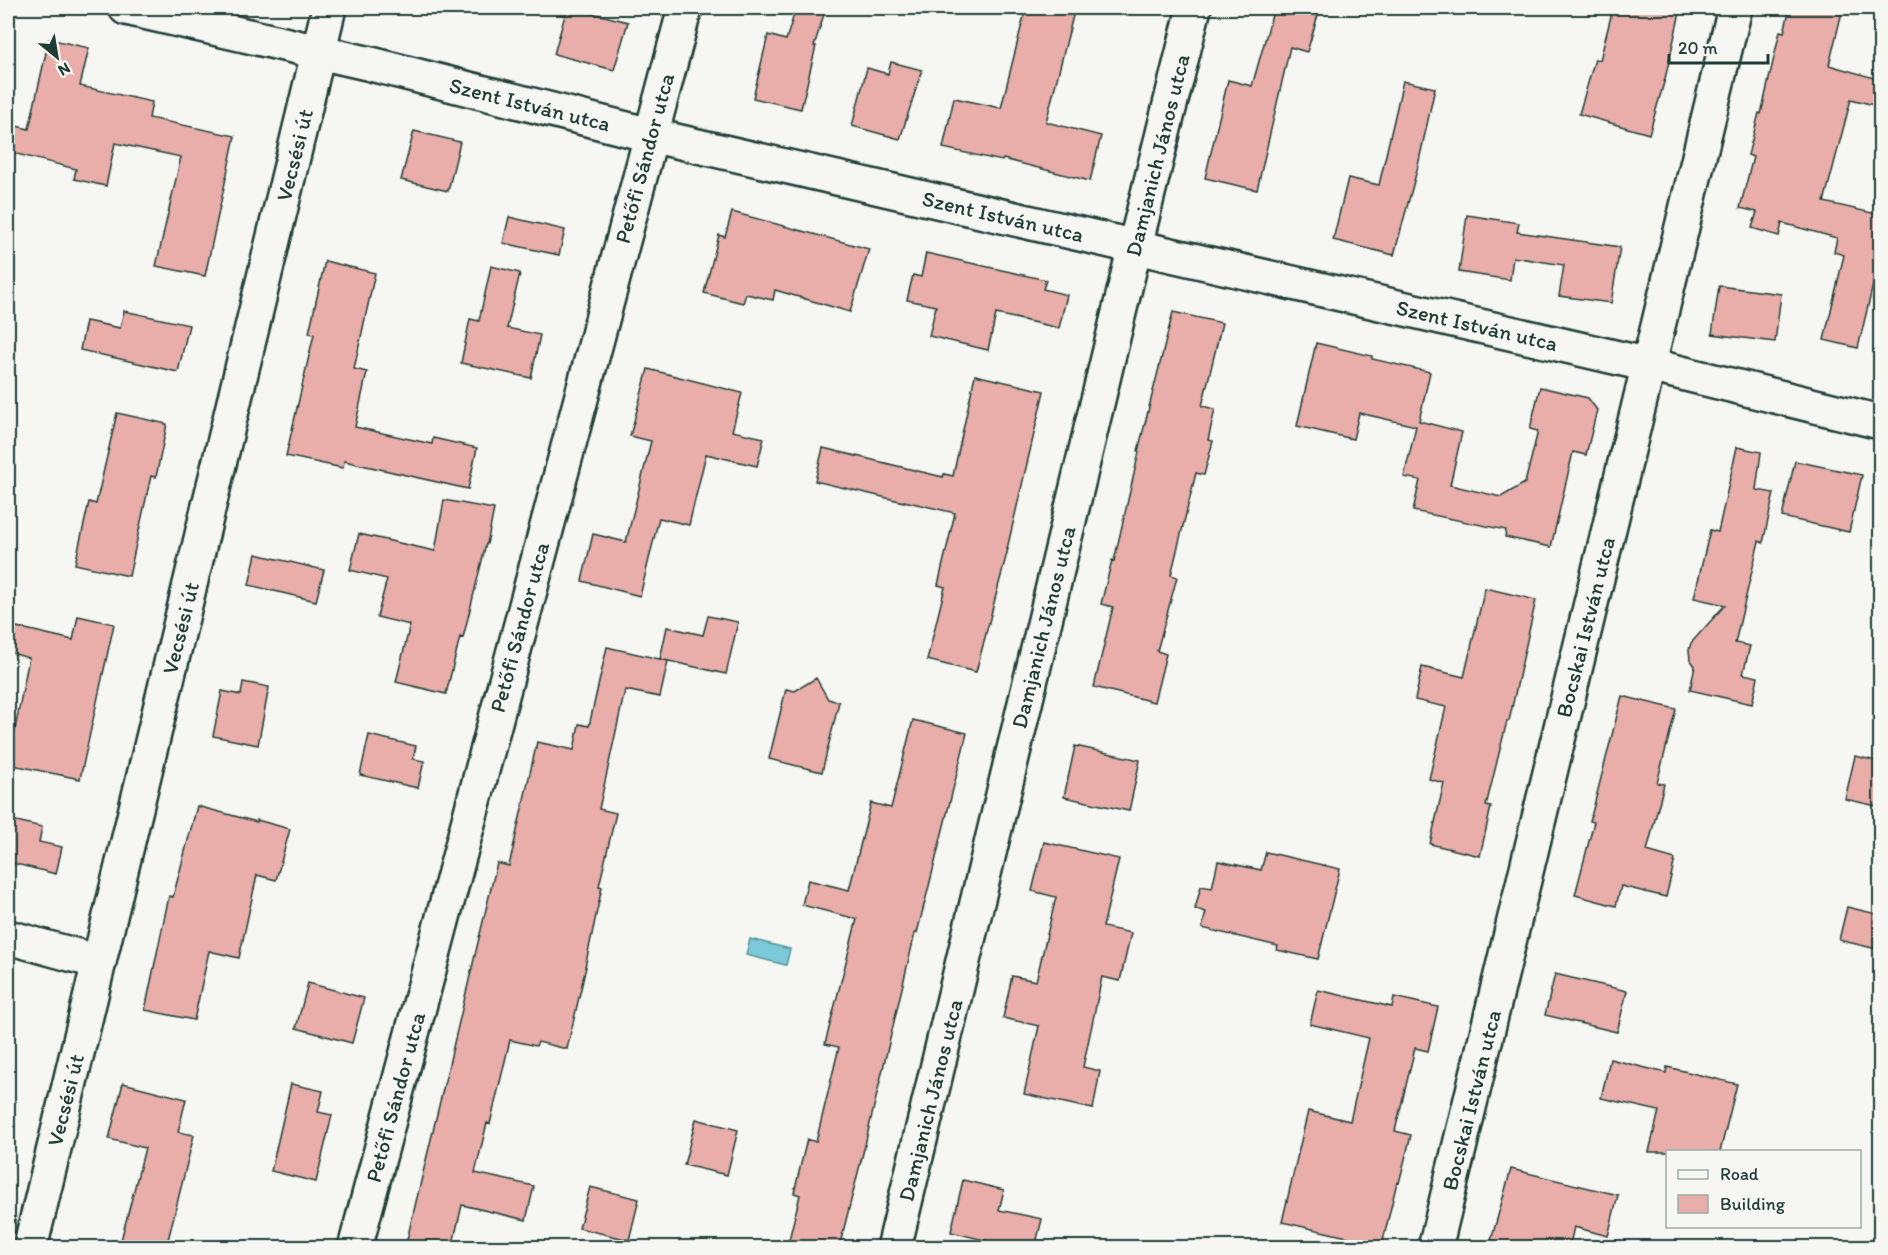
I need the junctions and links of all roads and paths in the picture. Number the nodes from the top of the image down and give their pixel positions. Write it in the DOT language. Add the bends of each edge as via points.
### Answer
graph roads {
  1 [pos="126,8"];
  2 [pos="329,8"];
  3 [pos="685,8"];
  4 [pos="1194,8"];
  5 [pos="1735,8"];
  6 [pos="318,53"];
  7 [pos="650,135"];
  8 [pos="1135,246"];
  9 [pos="1648,365"];
  10 [pos="1881,422"];
  11 [pos="8,937"];
  12 [pos="99,962"];
  13 [pos="30,1248"];
  14 [pos="355,1248"];
  15 [pos="894,1248"];
  16 [pos="1435,1248"];
  1 -- 6 [label="street, Szent István utca"];
  2 -- 6 [label="street, Vecsési út"];
  3 -- 7 [label="street, Petőfi Sándor utca"];
  4 -- 8 [label="street, Damjanich János utca"];
  5 -- 9 [label="street, Bocskai István utca"];
  6 -- 7 [label="street, Szent István utca"];
  6 -- 12 [label="street, Vecsési út"];
  7 -- 8 [label="street, Szent István utca"];
  7 -- 14 [label="street, Petőfi Sándor utca"];
  8 -- 9 [label="street, Szent István utca"];
  8 -- 15 [label="street, Damjanich János utca"];
  9 -- 10 [label="street, Szent István utca"];
  9 -- 16 [label="street, Bocskai István utca"];
  11 -- 12 [label="street"];
  12 -- 13 [label="street, Vecsési út"];
}
